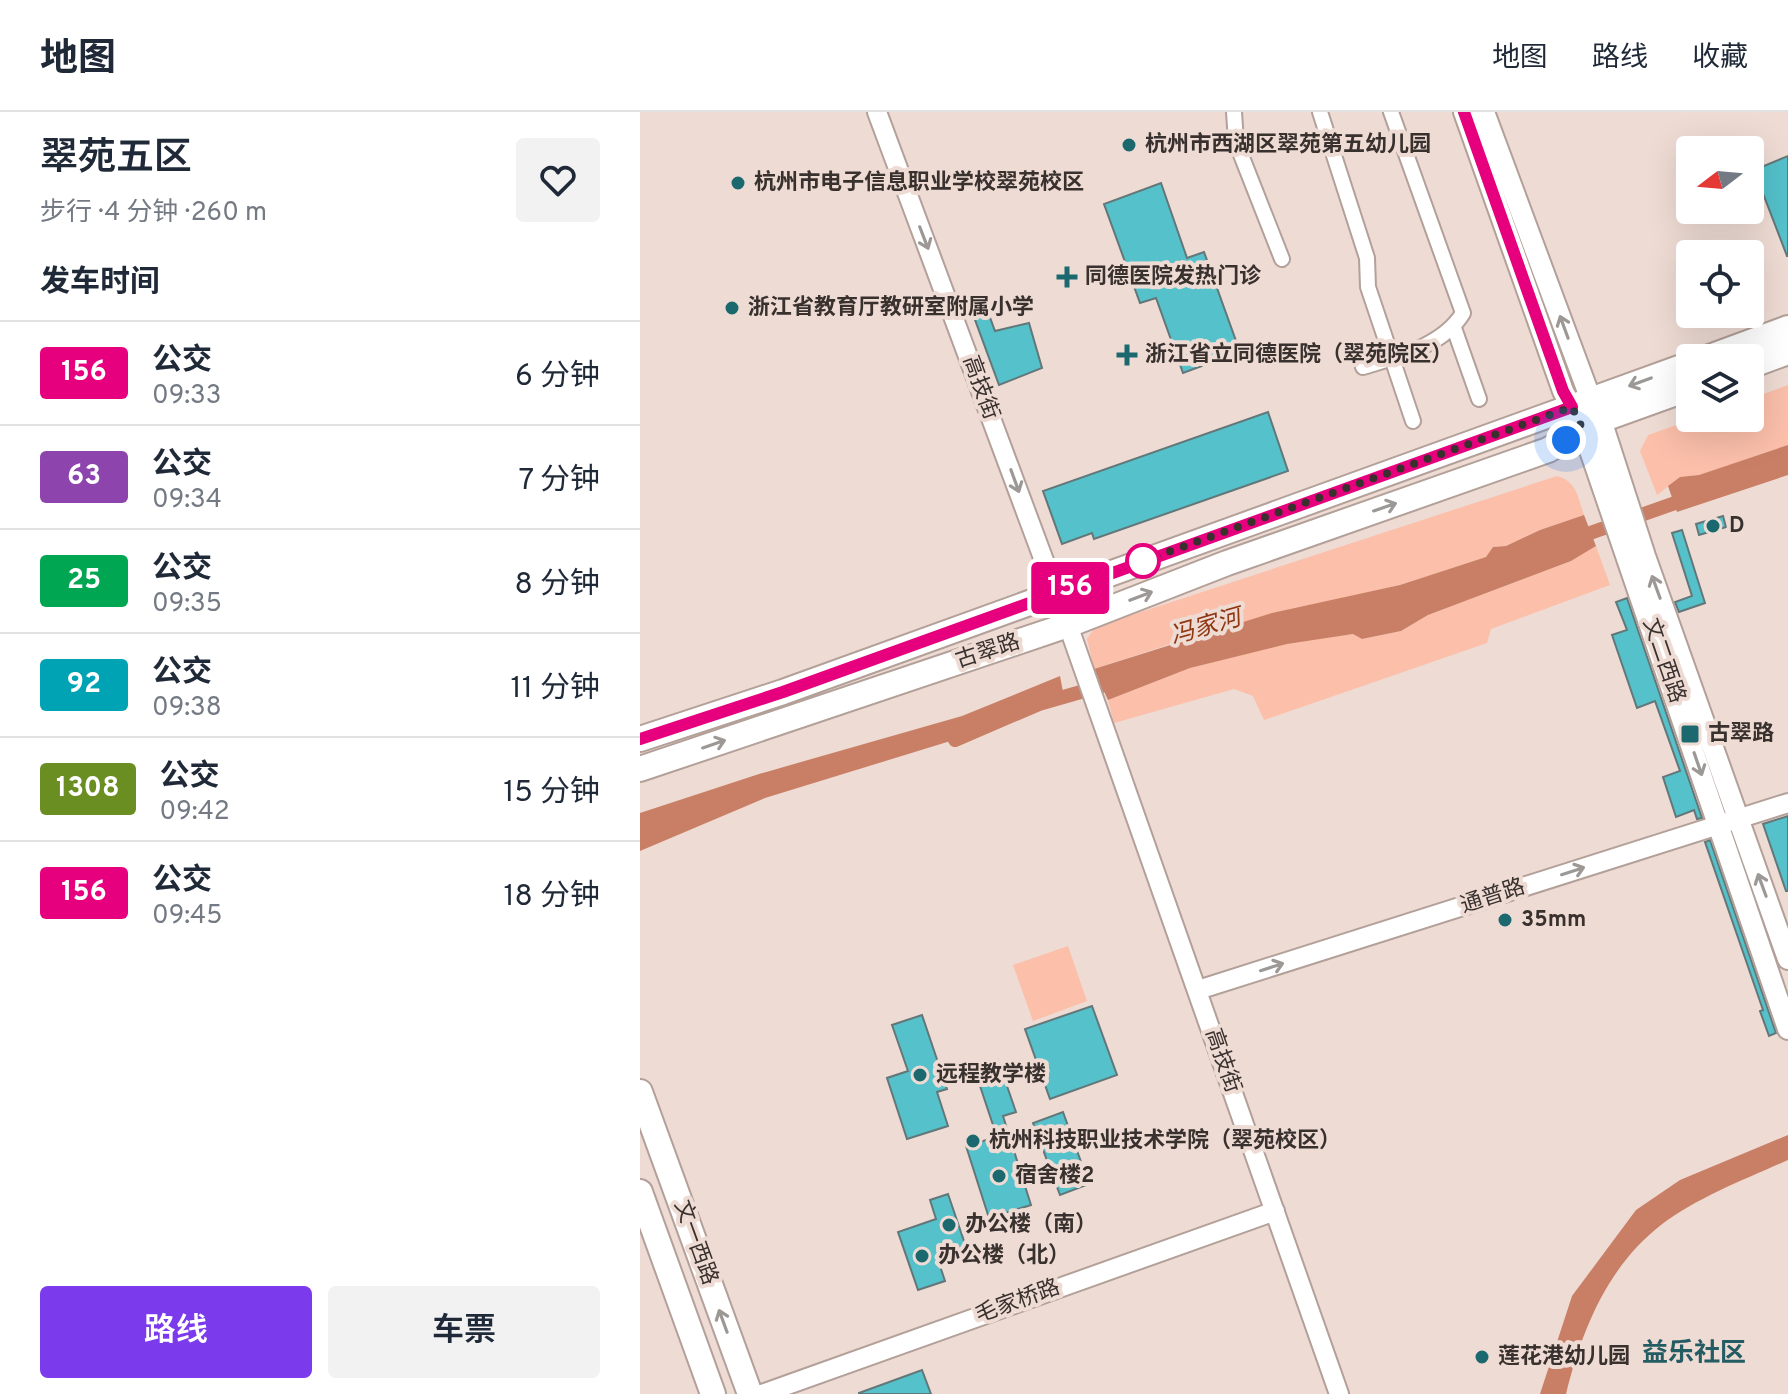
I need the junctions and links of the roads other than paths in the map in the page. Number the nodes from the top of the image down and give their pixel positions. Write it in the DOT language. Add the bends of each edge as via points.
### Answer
graph roads {
  1 [pos="877,112"];
  2 [pos="1234,112"];
  3 [pos="1320,112"];
  4 [pos="1391,112"];
  5 [pos="1464,112"];
  6 [pos="1484,112"];
  7 [pos="1282,259"];
  8 [pos="1454,328"];
  9 [pos="1788,328"];
  10 [pos="1745,344"];
  11 [pos="1788,352"];
  12 [pos="1392,358"];
  13 [pos="1764,361"];
  14 [pos="1363,367"];
  15 [pos="1676,371"];
  16 [pos="1676,392"];
  17 [pos="1479,399"];
  18 [pos="1587,414"];
  19 [pos="1413,421"];
  20 [pos="1056,593"];
  21 [pos="1068,625"];
  22 [pos="640,739"];
  23 [pos="640,769"];
  24 [pos="1788,803"];
  25 [pos="1729,822"];
  26 [pos="1788,959"];
  27 [pos="1198,990"];
  28 [pos="1788,1029"];
  29 [pos="640,1092"];
  30 [pos="640,1192"];
  31 [pos="1275,1211"];
  32 [pos="713,1394"];
  33 [pos="750,1394"];
  34 [pos="762,1394"];
  35 [pos="1339,1394"];
  1 -- 20 [label="street, 高技街, one-way"];
  2 -- 7 [label="street" via="1236,142"];
  3 -- 12 [label="street" via="1358,227 1368,287"];
  4 -- 8 [label="street" via="1463,313"];
  5 -- 18 [label="main road" via="1563,391"];
  18 -- 6 [label="main road, one-way"];
  8 -- 12 [label="street"];
  8 -- 17 [label="street"];
  9 -- 10 [label="main road"];
  11 -- 13 [label="main road"];
  12 -- 14 [label="street"];
  12 -- 19 [label="street"];
  15 -- 18 [label="main road, 古翠路, one-way"];
  16 -- 18 [label="main road, 古翠路"];
  18 -- 20 [label="main road, 古翠路"];
  21 -- 18 [label="main road, 古翠路, one-way" via="1548,450"];
  18 -- 25 [label="main road, 文二西路"];
  20 -- 21 [label="street, 高技街"];
  20 -- 22 [label="main road, 古翠路"];
  23 -- 21 [label="main road, 古翠路, one-way"];
  21 -- 27 [label="street, 高技街"];
  24 -- 25 [label="street, 通普路"];
  26 -- 25 [label="main road, 文二西路, one-way"];
  27 -- 25 [label="street, 通普路, one-way"];
  25 -- 28 [label="main road, 文二西路"];
  27 -- 31 [label="street, 高技街"];
  33 -- 29 [label="main road, 文一西路, one-way"];
  30 -- 32 [label="main road, 文一西路"];
  31 -- 34 [label="street, 毛家桥路"];
  31 -- 35 [label="street, 高技街"];
}
